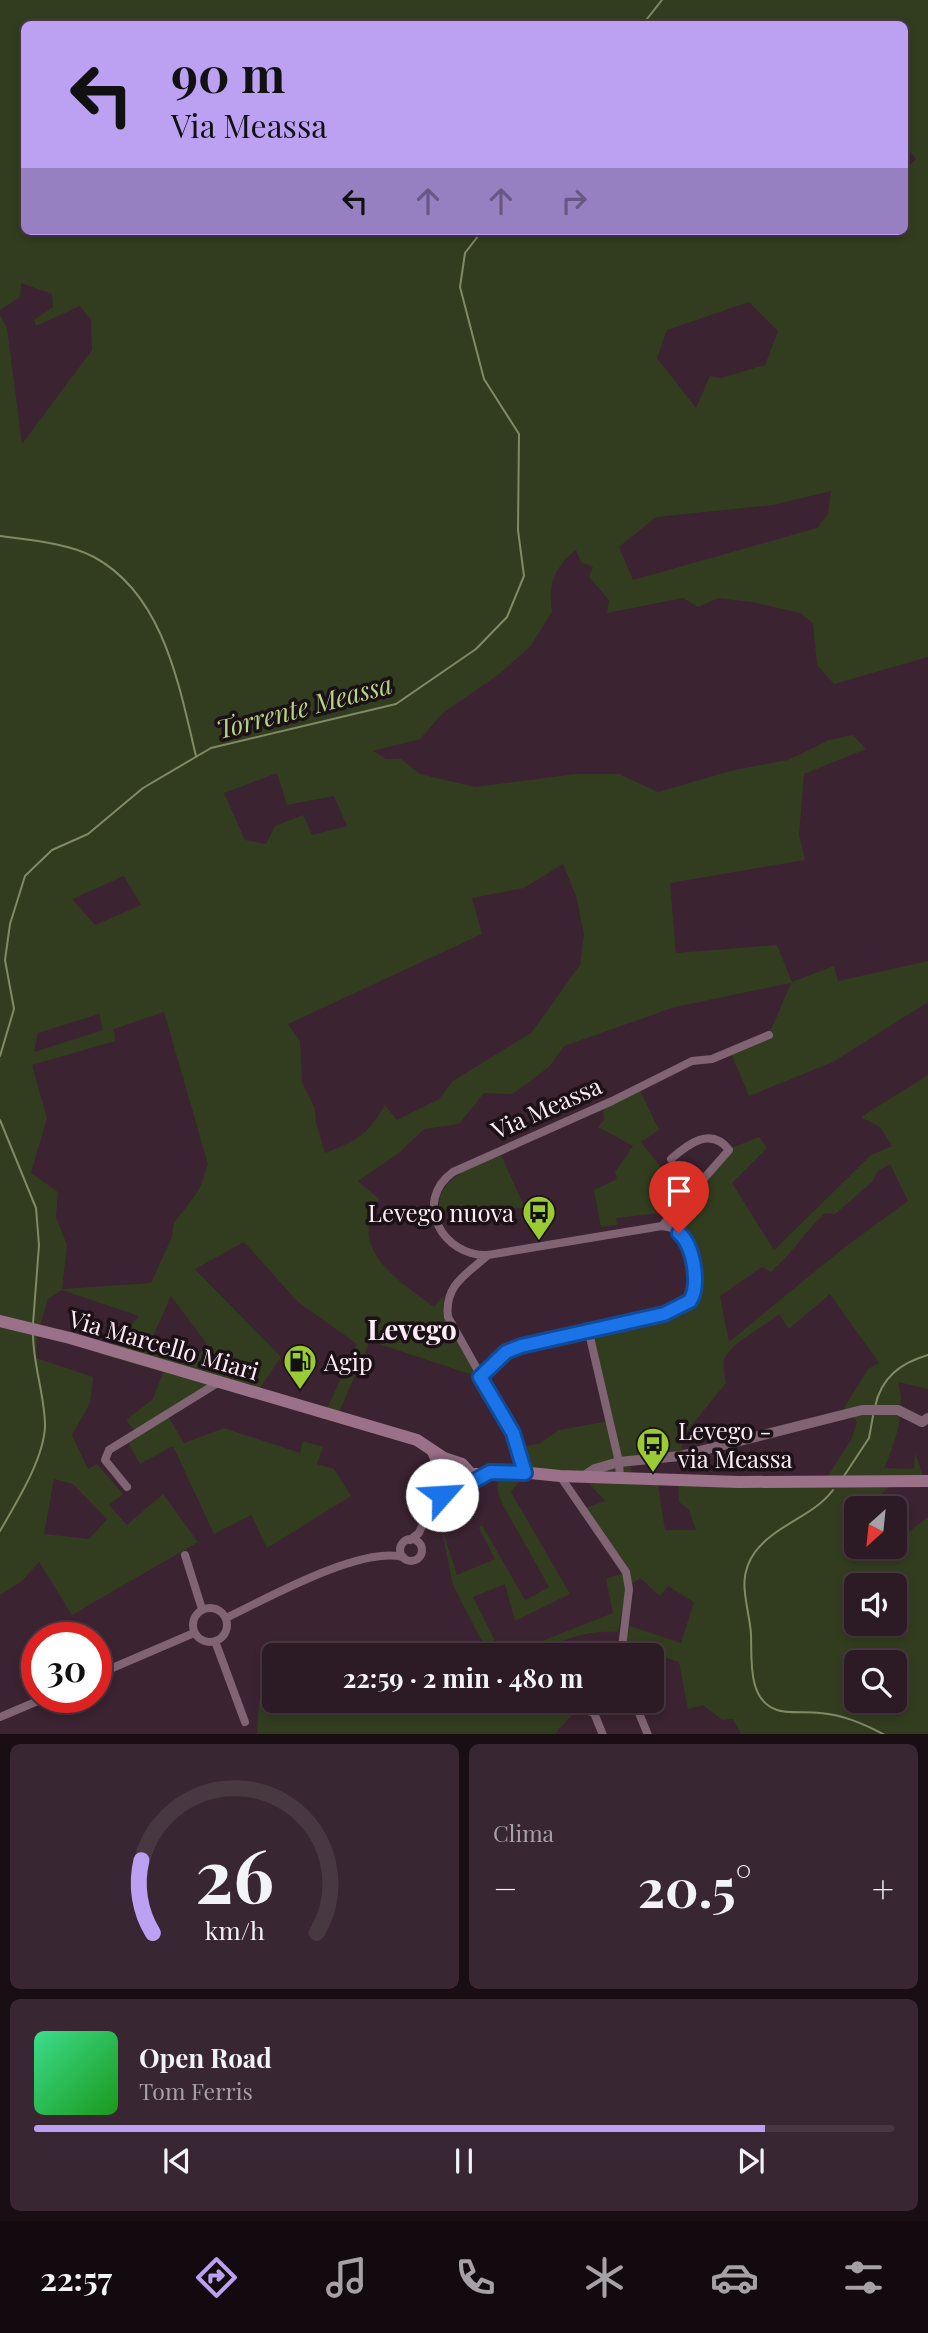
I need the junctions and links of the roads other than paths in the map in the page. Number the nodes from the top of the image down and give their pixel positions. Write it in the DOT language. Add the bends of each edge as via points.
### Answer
graph roads {
  1 [pos="769,1035"];
  2 [pos="671,1159"];
  3 [pos="662,1226"];
  4 [pos="488,1255"];
  5 [pos="0,1321"];
  6 [pos="589,1333"];
  7 [pos="480,1377"];
  8 [pos="219,1382"];
  9 [pos="926,1422"];
  10 [pos="620,1462"];
  11 [pos="444,1465"];
  12 [pos="525,1473"];
  13 [pos="560,1476"];
  14 [pos="583,1477"];
  15 [pos="467,1478"];
  16 [pos="620,1478"];
  17 [pos="928,1481"];
  18 [pos="127,1488"];
  19 [pos="444,1488"];
  20 [pos="415,1542"];
  21 [pos="186,1555"];
  22 [pos="403,1558"];
  23 [pos="202,1609"];
  24 [pos="226,1618"];
  25 [pos="194,1633"];
  26 [pos="215,1642"];
  27 [pos="623,1643"];
  28 [pos="112,1668"];
  29 [pos="21,1708"];
  30 [pos="594,1713"];
  31 [pos="639,1713"];
  32 [pos="0,1717"];
  33 [pos="245,1722"];
  34 [pos="603,1734"];
  35 [pos="648,1734"];
  1 -- 4 [label="street, Via Meassa" via="712,1059 692,1061 447,1176 433,1202 436,1222 463,1251"];
  2 -- 3 [label="street" via="689,1143 703,1138 723,1142 729,1150"];
  3 -- 4 [label="street, Via Meassa"];
  3 -- 6 [label="street" via="679,1233 688,1244 696,1287 690,1301 664,1314"];
  4 -- 7 [label="street" via="457,1281 447,1303 450,1323"];
  5 -- 8 [label="main road, Via Marcello Miari"];
  6 -- 7 [label="street" via="513,1348"];
  6 -- 10 [label="street"];
  7 -- 12 [label="street" via="513,1433"];
  8 -- 11 [label="main road, Via Marcello Miari" via="417,1440"];
  8 -- 18 [label="street" via="109,1450 105,1460"];
  9 -- 10 [label="street" via="909,1413 862,1410 680,1456"];
  10 -- 14 [label="street"];
  10 -- 16 [label="street"];
  11 -- 15 [label="main road, Via Marcello Miari" via="462,1464"];
  11 -- 19 [label="main road" via="437,1477"];
  12 -- 13 [label="main road"];
  12 -- 15 [label="main road" via="500,1471"];
  13 -- 14 [label="main road"];
  13 -- 27 [label="street" via="626,1572 629,1588"];
  14 -- 16 [label="main road"];
  15 -- 19 [label="main road" via="458,1490"];
  16 -- 17 [label="main road"];
  19 -- 20 [label="street"];
  20 -- 22 [label="street" via="402,1545"];
  20 -- 22 [label="street" via="421,1552 418,1558"];
  21 -- 23 [label="street"];
  22 -- 24 [label="street" via="389,1556 337,1567"];
  23 -- 24 [label="street" via="218,1610"];
  23 -- 25 [label="street" via="194,1617"];
  24 -- 26 [label="street" via="224,1635"];
  25 -- 26 [label="street" via="203,1641"];
  25 -- 28 [label="street"];
  26 -- 33 [label="street"];
  29 -- 32 [label="street"];
  30 -- 34 [label="street"];
  31 -- 35 [label="street"];
}
